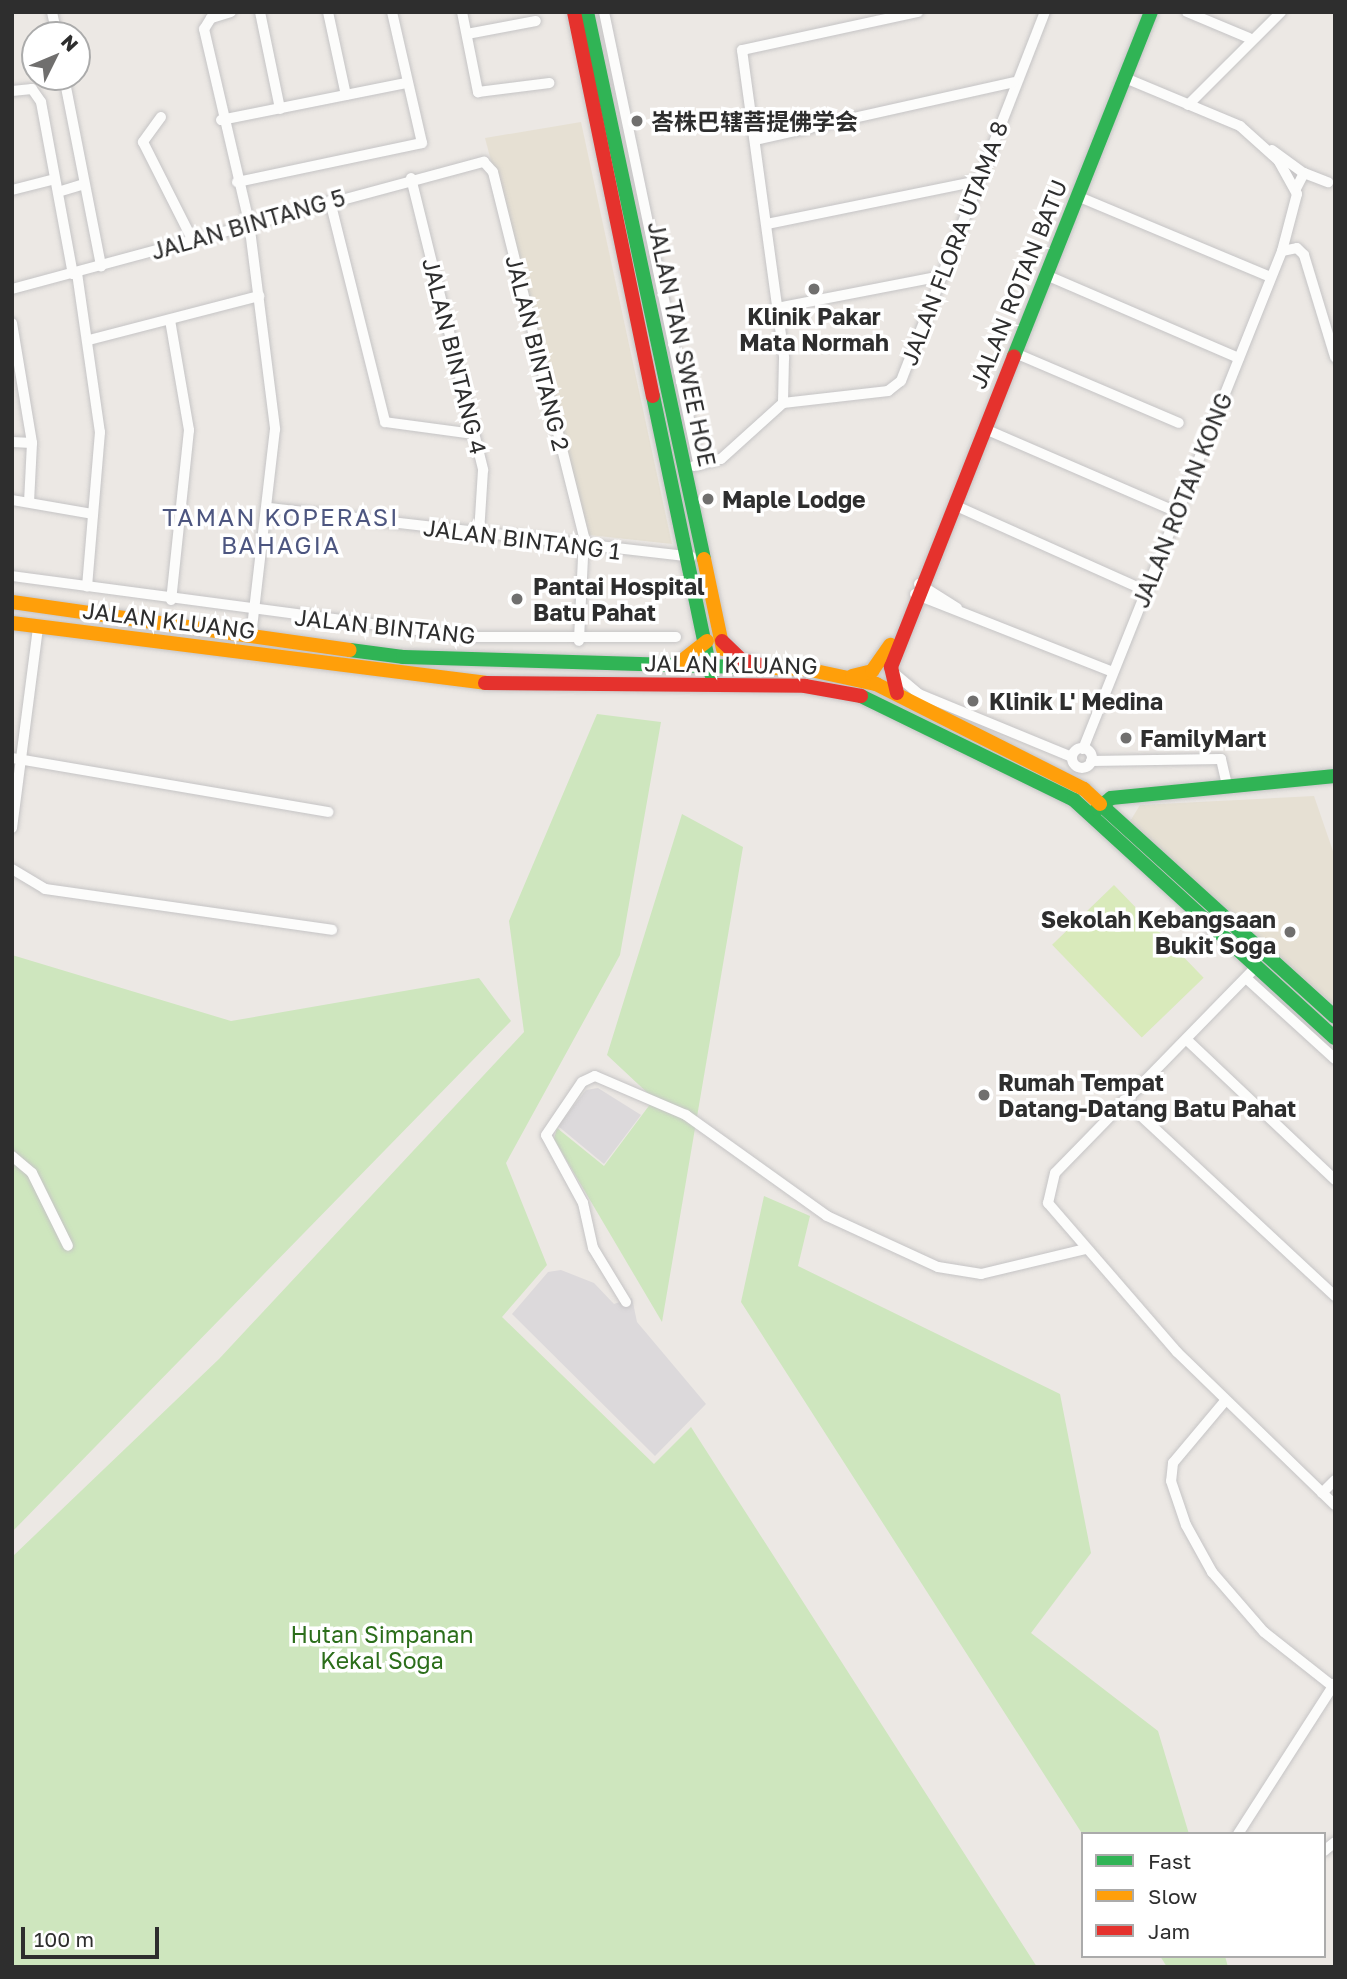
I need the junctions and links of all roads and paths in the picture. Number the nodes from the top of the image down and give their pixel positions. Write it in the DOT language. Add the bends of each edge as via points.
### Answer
graph roads {
  1 [pos="231,12"];
  2 [pos="260,12"];
  3 [pos="328,12"];
  4 [pos="392,12"];
  5 [pos="462,12"];
  6 [pos="574,12"];
  7 [pos="587,12"];
  8 [pos="604,12"];
  9 [pos="918,12"];
  10 [pos="1045,12"];
  11 [pos="1151,12"];
  12 [pos="1187,12"];
  13 [pos="1281,12"];
  14 [pos="536,21"];
  15 [pos="467,34"];
  16 [pos="1250,38"];
  17 [pos="1125,78"];
  18 [pos="549,82"];
  19 [pos="1014,82"];
  20 [pos="407,83"];
  21 [pos="12,91"];
  22 [pos="67,91"];
  23 [pos="346,95"];
  24 [pos="1188,105"];
  25 [pos="280,109"];
  26 [pos="161,117"];
  27 [pos="221,120"];
  28 [pos="755,140"];
  29 [pos="1263,146"];
  30 [pos="484,162"];
  31 [pos="1304,173"];
  32 [pos="411,178"];
  33 [pos="55,179"];
  34 [pos="979,181"];
  35 [pos="237,182"];
  36 [pos="1328,182"];
  37 [pos="84,184"];
  38 [pos="1297,187"];
  39 [pos="12,190"];
  40 [pos="58,192"];
  41 [pos="1077,196"];
  42 [pos="330,201"];
  43 [pos="249,222"];
  44 [pos="767,224"];
  45 [pos="192,239"];
  46 [pos="1282,251"];
  47 [pos="101,266"];
  48 [pos="75,274"];
  49 [pos="1046,275"];
  50 [pos="942,276"];
  51 [pos="1271,277"];
  52 [pos="12,289"];
  53 [pos="259,296"];
  54 [pos="777,309"];
  55 [pos="170,320"];
  56 [pos="12,323"];
  57 [pos="89,340"];
  58 [pos="1015,353"];
  59 [pos="1335,356"];
  60 [pos="1239,358"];
  61 [pos="783,402"];
  62 [pos="1179,423"];
  63 [pos="985,429"];
  64 [pos="474,434"];
  65 [pos="12,442"];
  66 [pos="32,443"];
  67 [pos="692,466"];
  68 [pos="12,500"];
  69 [pos="29,502"];
  70 [pos="954,505"];
  71 [pos="270,508"];
  72 [pos="1177,512"];
  73 [pos="93,514"];
  74 [pos="479,534"];
  75 [pos="584,547"];
  76 [pos="691,556"];
  77 [pos="12,576"];
  78 [pos="88,586"];
  79 [pos="921,586"];
  80 [pos="1146,591"];
  81 [pos="171,600"];
  82 [pos="12,602"];
  83 [pos="253,610"];
  84 [pos="12,623"];
  85 [pos="38,627"];
  86 [pos="251,637"];
  87 [pos="676,637"];
  88 [pos="579,641"];
  89 [pos="707,641"];
  90 [pos="722,641"];
  91 [pos="718,667"];
  92 [pos="770,667"];
  93 [pos="891,667"];
  94 [pos="670,668"];
  95 [pos="1113,672"];
  96 [pos="850,676"];
  97 [pos="720,685"];
  98 [pos="897,693"];
  99 [pos="1083,749"];
  100 [pos="1072,757"];
  101 [pos="17,759"];
  102 [pos="1091,761"];
  103 [pos="1335,776"];
  104 [pos="1227,785"];
  105 [pos="1101,802"];
  106 [pos="328,812"];
  107 [pos="1093,816"];
  108 [pos="12,828"];
  109 [pos="12,869"];
  110 [pos="332,930"];
  111 [pos="1245,936"];
  112 [pos="1250,973"];
  113 [pos="1334,1016"];
  114 [pos="1335,1038"];
  115 [pos="1187,1040"];
  116 [pos="1335,1059"];
  117 [pos="1124,1100"];
  118 [pos="12,1156"];
  119 [pos="1335,1180"];
  120 [pos="68,1246"];
  121 [pos="1086,1249"];
  122 [pos="1335,1296"];
  123 [pos="626,1302"];
  124 [pos="1225,1401"];
  125 [pos="1335,1480"];
  126 [pos="1322,1493"];
  127 [pos="1335,1505"];
  128 [pos="1334,1686"];
  129 [pos="1239,1832"];
  1 -- 27 [label="street" via="206,22"];
  2 -- 25 [label="street"];
  3 -- 23 [label="street"];
  4 -- 20 [label="street"];
  5 -- 15 [label="street"];
  6 -- 76 [label="main road, JALAN TAN SWEE HOE"];
  7 -- 67 [label="main road, JALAN TAN SWEE HOE"];
  8 -- 67 [label="street"];
  9 -- 28 [label="street" via="746,48 742,65"];
  10 -- 19 [label="street, JALAN FLORA UTAMA 8"];
  11 -- 17 [label="main road, JALAN ROTAN BATU"];
  12 -- 16 [label="street"];
  13 -- 16 [label="street"];
  14 -- 15 [label="street"];
  15 -- 18 [label="street" via="480,93"];
  16 -- 24 [label="street"];
  17 -- 24 [label="street"];
  17 -- 41 [label="main road, JALAN ROTAN BATU"];
  19 -- 28 [label="street"];
  19 -- 34 [label="street, JALAN FLORA UTAMA 8"];
  20 -- 23 [label="street"];
  20 -- 35 [label="street" via="422,143"];
  21 -- 33 [label="street" via="38,94"];
  22 -- 37 [label="street"];
  23 -- 25 [label="street"];
  24 -- 29 [label="street" via="1240,126"];
  25 -- 27 [label="street"];
  26 -- 45 [label="street" via="144,142"];
  27 -- 35 [label="street"];
  28 -- 44 [label="street"];
  29 -- 31 [label="street"];
  29 -- 38 [label="street"];
  30 -- 32 [label="street, JALAN BINTANG 5"];
  30 -- 75 [label="street, JALAN BINTANG 2" via="494,172"];
  31 -- 36 [label="street"];
  31 -- 38 [label="street, JALAN ROTAN KONG"];
  32 -- 42 [label="street, JALAN BINTANG 5"];
  32 -- 64 [label="street, JALAN BINTANG 4"];
  33 -- 39 [label="street"];
  33 -- 40 [label="street"];
  34 -- 44 [label="street"];
  34 -- 50 [label="street, JALAN FLORA UTAMA 8"];
  35 -- 43 [label="street"];
  37 -- 40 [label="street"];
  37 -- 47 [label="street"];
  38 -- 46 [label="street, JALAN ROTAN KONG"];
  40 -- 48 [label="street"];
  41 -- 49 [label="main road, JALAN ROTAN BATU"];
  41 -- 51 [label="street"];
  42 -- 43 [label="street, JALAN BINTANG 5"];
  42 -- 64 [label="street" via="385,422"];
  43 -- 45 [label="street, JALAN BINTANG 5"];
  43 -- 53 [label="street"];
  44 -- 54 [label="street"];
  45 -- 47 [label="street, JALAN BINTANG 5"];
  46 -- 51 [label="street, JALAN ROTAN KONG"];
  46 -- 59 [label="street" via="1297,248"];
  47 -- 48 [label="street, JALAN BINTANG 5"];
  48 -- 52 [label="street, JALAN BINTANG 5"];
  48 -- 57 [label="street"];
  49 -- 58 [label="main road, JALAN ROTAN BATU"];
  49 -- 60 [label="street"];
  50 -- 54 [label="street"];
  50 -- 61 [label="street, JALAN FLORA UTAMA 8" via="901,381 888,391"];
  51 -- 60 [label="street, JALAN ROTAN KONG"];
  53 -- 55 [label="street"];
  53 -- 71 [label="street" via="275,429"];
  54 -- 61 [label="street"];
  55 -- 57 [label="street"];
  55 -- 81 [label="street" via="189,430"];
  56 -- 66 [label="street"];
  57 -- 73 [label="street" via="100,449"];
  58 -- 62 [label="street"];
  58 -- 63 [label="main road, JALAN ROTAN BATU"];
  60 -- 72 [label="street, JALAN ROTAN KONG"];
  61 -- 67 [label="street" via="721,459"];
  63 -- 70 [label="main road, JALAN ROTAN BATU"];
  63 -- 72 [label="street"];
  64 -- 74 [label="street, JALAN BINTANG 4" via="484,476"];
  65 -- 66 [label="street"];
  66 -- 69 [label="street"];
  67 -- 90 [label="main road, JALAN TAN SWEE HOE"];
  68 -- 69 [label="street"];
  69 -- 73 [label="street"];
  70 -- 79 [label="main road, JALAN ROTAN BATU"];
  70 -- 80 [label="street"];
  71 -- 74 [label="street, JALAN BINTANG 1"];
  71 -- 83 [label="street"];
  72 -- 80 [label="street, JALAN ROTAN KONG"];
  73 -- 78 [label="street"];
  74 -- 75 [label="street, JALAN BINTANG 1"];
  75 -- 76 [label="street, JALAN BINTANG 1"];
  75 -- 88 [label="street, JALAN BINTANG 2"];
  76 -- 89 [label="main road, JALAN TAN SWEE HOE"];
  77 -- 78 [label="street, JALAN BINTANG"];
  78 -- 81 [label="street, JALAN BINTANG"];
  79 -- 93 [label="main road, JALAN ROTAN BATU"];
  79 -- 95 [label="street" via="957,608"];
  79 -- 96 [label="main road, JALAN ROTAN BATU" via="884,660 872,671"];
  80 -- 95 [label="street, JALAN ROTAN KONG"];
  81 -- 83 [label="street, JALAN BINTANG"];
  82 -- 86 [label="main road, JALAN KLUANG"];
  83 -- 86 [label="street"];
  83 -- 88 [label="street, JALAN BINTANG" via="472,637"];
  84 -- 85 [label="main road, JALAN KLUANG"];
  85 -- 97 [label="main road, JALAN KLUANG" via="437,679"];
  85 -- 101 [label="street"];
  86 -- 94 [label="main road, JALAN KLUANG" via="471,663"];
  87 -- 88 [label="street, JALAN BINTANG"];
  89 -- 91 [label="main road, JALAN TAN SWEE HOE"];
  89 -- 94 [label="main road"];
  90 -- 91 [label="main road, JALAN TAN SWEE HOE"];
  90 -- 92 [label="main road" via="742,660"];
  91 -- 92 [label="main road, JALAN KLUANG"];
  91 -- 94 [label="main road, JALAN KLUANG"];
  91 -- 97 [label="main road, JALAN TAN SWEE HOE"];
  92 -- 96 [label="main road, JALAN KLUANG"];
  93 -- 98 [label="main road"];
  93 -- 100 [label="street" via="901,684 919,694"];
  95 -- 99 [label="street, JALAN ROTAN KONG"];
  96 -- 98 [label="main road, JALAN KLUANG"];
  97 -- 107 [label="main road, JALAN KLUANG" via="825,688 868,697 1014,766"];
  98 -- 105 [label="main road, JALAN KLUANG" via="1050,768"];
  99 -- 100 [label="street"];
  99 -- 102 [label="street"];
  100 -- 102 [label="street" via="1079,768"];
  101 -- 106 [label="street"];
  101 -- 108 [label="street"];
  102 -- 104 [label="street" via="1221,760"];
  103 -- 104 [label="main road"];
  104 -- 105 [label="main road"];
  105 -- 107 [label="main road"];
  105 -- 111 [label="main road, JALAN KLUANG"];
  107 -- 112 [label="main road, JALAN KLUANG"];
  109 -- 110 [label="street" via="45,888"];
  111 -- 112 [label="main road" via="1256,953"];
  111 -- 113 [label="main road, JALAN KLUANG"];
  112 -- 114 [label="main road, JALAN KLUANG"];
  112 -- 115 [label="street"];
  112 -- 116 [label="street"];
  115 -- 117 [label="street"];
  115 -- 119 [label="street"];
  117 -- 121 [label="street" via="1055,1173 1048,1189 1056,1217"];
  117 -- 122 [label="street"];
  118 -- 120 [label="street" via="32,1173"];
  121 -- 123 [label="street" via="981,1274 939,1267 827,1216 686,1115 595,1076 582,1082 546,1135 583,1203 593,1248"];
  121 -- 124 [label="street"];
  124 -- 126 [label="street"];
  124 -- 128 [label="street" via="1173,1463 1171,1481 1186,1525 1212,1573 1264,1632"];
  125 -- 126 [label="street"];
  126 -- 127 [label="street"];
  128 -- 129 [label="street"];
}
